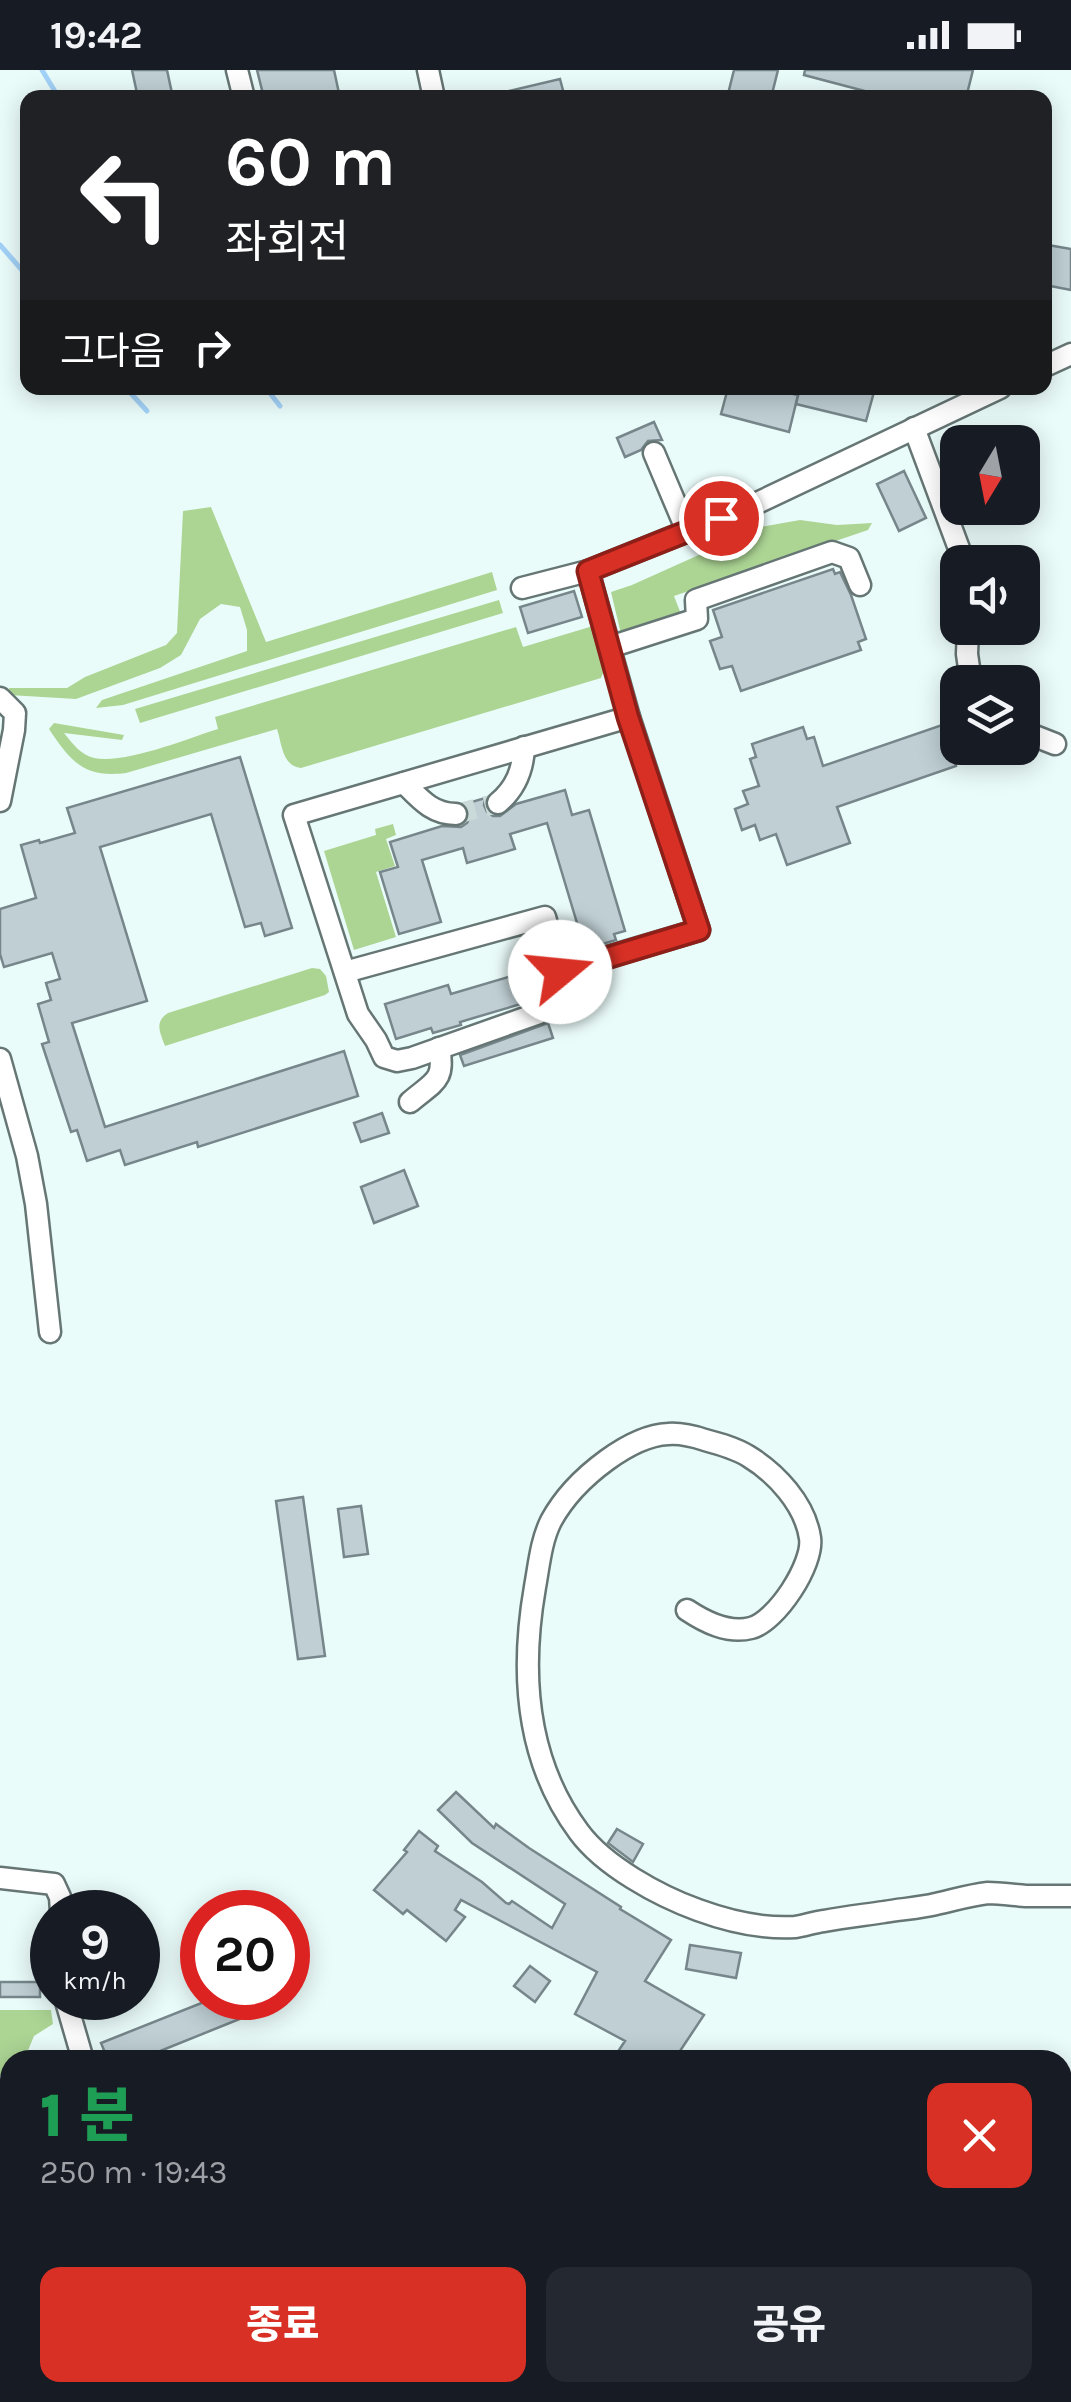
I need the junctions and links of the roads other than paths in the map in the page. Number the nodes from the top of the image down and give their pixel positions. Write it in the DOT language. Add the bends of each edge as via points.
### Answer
graph roads {
  1 [pos="985,395"];
  2 [pos="914,428"];
  3 [pos="654,453"];
  4 [pos="687,531"];
  5 [pos="958,545"];
  6 [pos="588,571"];
  7 [pos="860,585"];
  8 [pos="522,588"];
  9 [pos="610,647"];
  10 [pos="7,706"];
  11 [pos="628,717"];
  12 [pos="1040,738"];
  13 [pos="1055,744"];
  14 [pos="524,747"];
  15 [pos="404,783"];
  16 [pos="0,801"];
  17 [pos="498,802"];
  18 [pos="456,814"];
  19 [pos="345,972"];
  20 [pos="540,1013"];
  21 [pos="439,1048"];
  22 [pos="0,1060"];
  23 [pos="410,1102"];
  24 [pos="50,1332"];
  25 [pos="687,1610"];
  26 [pos="0,1878"];
  27 [pos="57,1890"];
  28 [pos="1071,1896"];
  29 [pos="72,2020"];
  30 [pos="81,2050"];
  1 -- 2 [label="street"];
  2 -- 4 [label="street"];
  2 -- 5 [label="street"];
  3 -- 4 [label="street"];
  4 -- 6 [label="street"];
  6 -- 8 [label="street"];
  6 -- 9 [label="street"];
  7 -- 9 [label="street" via="849,558 832,552 696,600 697,618"];
  9 -- 11 [label="street"];
  10 -- 16 [label="street" via="14,730"];
  11 -- 14 [label="street"];
  11 -- 19 [label="street" via="699,930 560,972 545,916"];
  12 -- 13 [label="street"];
  14 -- 15 [label="street"];
  14 -- 17 [label="street" via="520,774"];
  15 -- 18 [label="street" via="424,804"];
  15 -- 19 [label="street" via="294,815"];
  19 -- 21 [label="street" via="358,1014 384,1057 397,1061"];
  20 -- 21 [label="street"];
  21 -- 23 [label="street" via="438,1078"];
  22 -- 24 [label="street" via="30,1172"];
  25 -- 28 [label="street" via="719,1626 759,1625 802,1574 810,1538 792,1497 755,1461 683,1434 649,1437 591,1472 559,1508 543,1542 531,1612 528,1692 538,1750 564,1810 615,1867 694,1909 795,1927 990,1893"];
  26 -- 27 [label="street" via="54,1884"];
  29 -- 30 [label="street"];
}
